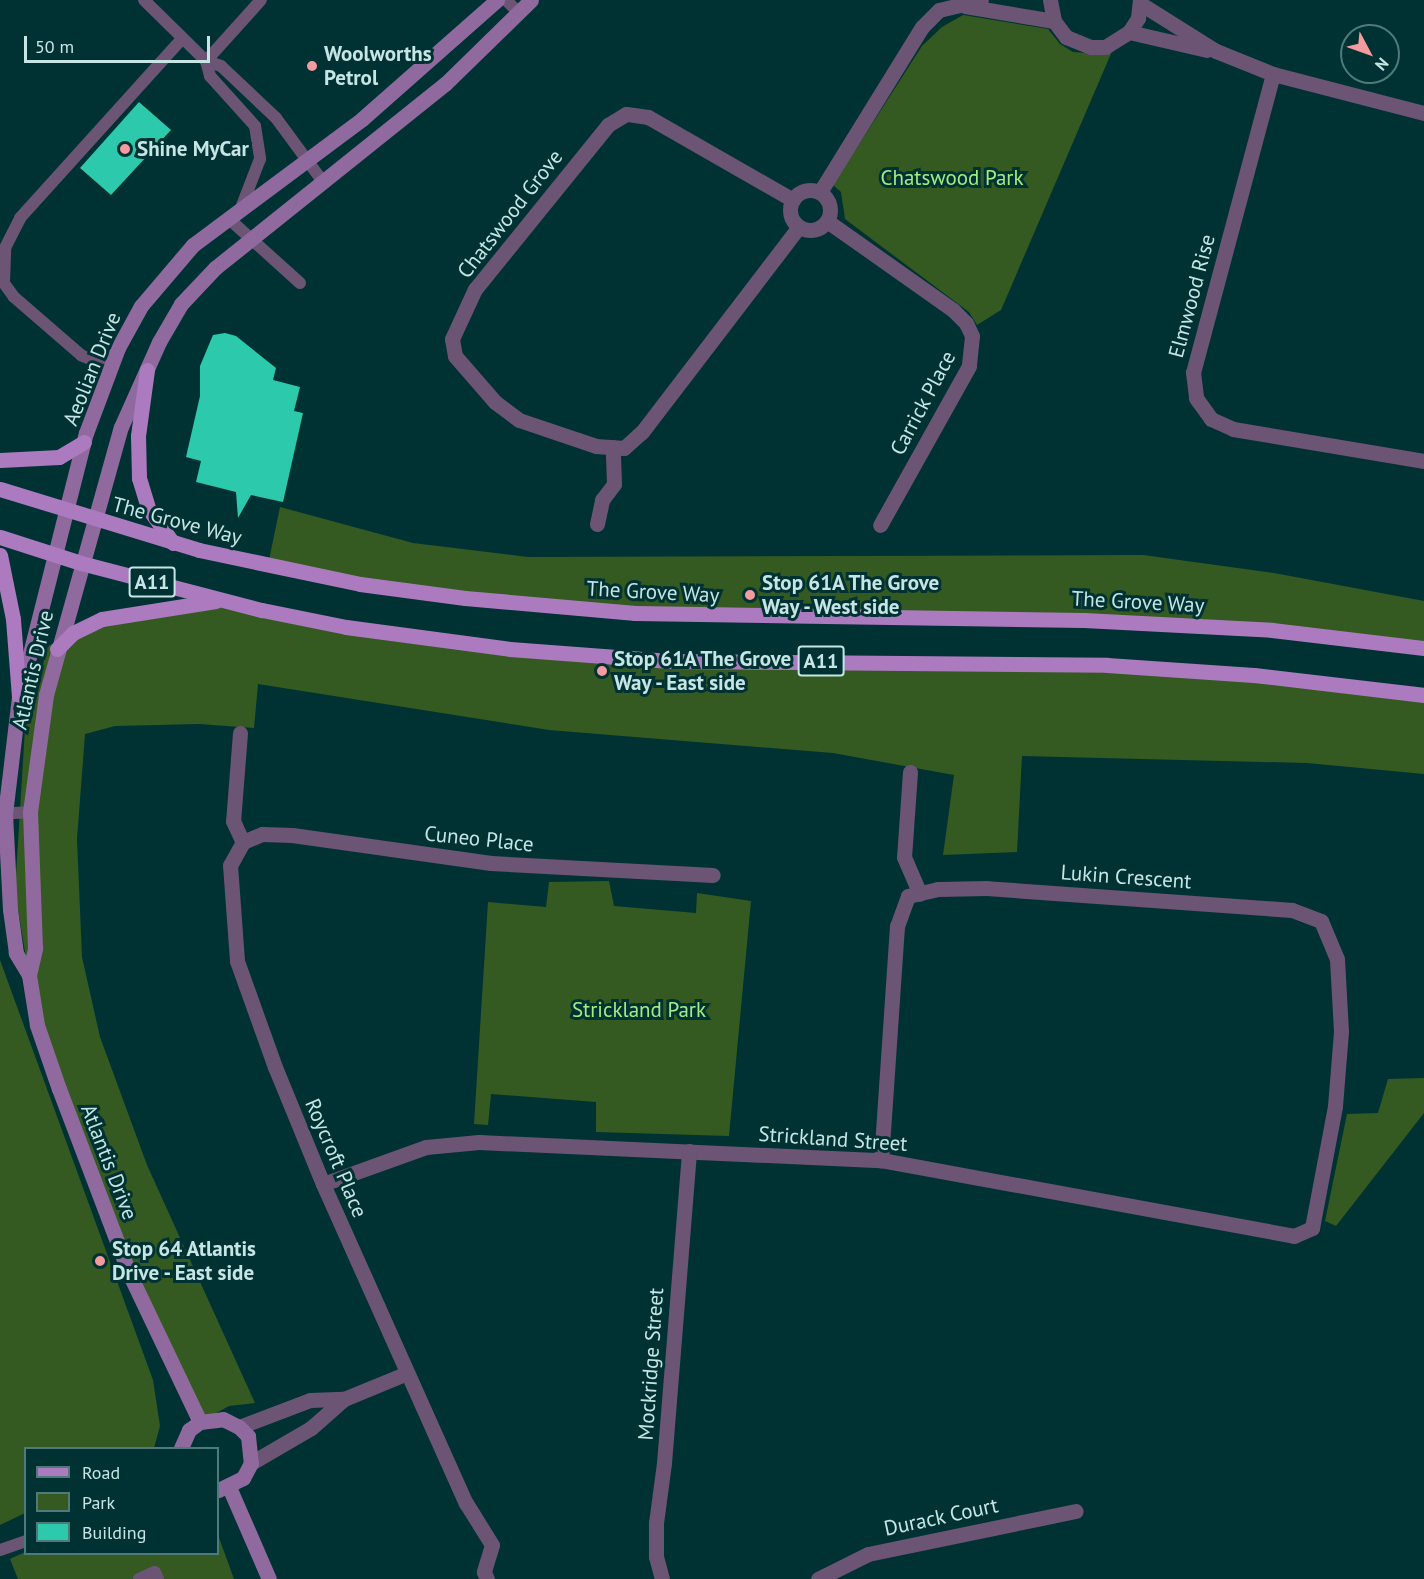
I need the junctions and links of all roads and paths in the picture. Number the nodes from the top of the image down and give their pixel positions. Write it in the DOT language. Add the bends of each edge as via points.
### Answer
graph roads {
  1 [pos="144,0"];
  2 [pos="261,0"];
  3 [pos="497,0"];
  4 [pos="507,0"];
  5 [pos="531,0"];
  6 [pos="981,0"];
  7 [pos="1050,0"];
  8 [pos="1141,2"];
  9 [pos="958,4"];
  10 [pos="937,5"];
  11 [pos="519,13"];
  12 [pos="1054,21"];
  13 [pos="1130,32"];
  14 [pos="182,39"];
  15 [pos="1216,51"];
  16 [pos="206,61"];
  17 [pos="1272,74"];
  18 [pos="1424,113"];
  19 [pos="308,159"];
  20 [pos="324,183"];
  21 [pos="820,192"];
  22 [pos="793,200"];
  23 [pos="241,208"];
  24 [pos="228,218"];
  25 [pos="827,221"];
  26 [pos="799,227"];
  27 [pos="250,240"];
  28 [pos="300,282"];
  29 [pos="2,285"];
  30 [pos="110,366"];
  31 [pos="147,370"];
  32 [pos="84,442"];
  33 [pos="613,447"];
  34 [pos="0,460"];
  35 [pos="1424,461"];
  36 [pos="0,489"];
  37 [pos="64,512"];
  38 [pos="93,520"];
  39 [pos="597,524"];
  40 [pos="880,525"];
  41 [pos="0,537"];
  42 [pos="173,543"];
  43 [pos="0,555"];
  44 [pos="55,555"];
  45 [pos="81,563"];
  46 [pos="222,600"];
  47 [pos="1424,648"];
  48 [pos="57,649"];
  49 [pos="1424,695"];
  50 [pos="19,697"];
  51 [pos="240,733"];
  52 [pos="910,772"];
  53 [pos="30,812"];
  54 [pos="3,814"];
  55 [pos="243,842"];
  56 [pos="713,875"];
  57 [pos="920,894"];
  58 [pos="5,911"];
  59 [pos="29,975"];
  60 [pos="689,1151"];
  61 [pos="881,1160"];
  62 [pos="323,1184"];
  63 [pos="1320,1202"];
  64 [pos="407,1372"];
  65 [pos="344,1399"];
  66 [pos="200,1422"];
  67 [pos="239,1426"];
  68 [pos="182,1447"];
  69 [pos="251,1464"];
  70 [pos="223,1489"];
  71 [pos="1076,1511"];
  72 [pos="24,1542"];
  73 [pos="0,1550"];
  74 [pos="139,1579"];
  75 [pos="158,1579"];
  76 [pos="269,1579"];
  77 [pos="487,1579"];
  78 [pos="662,1579"];
  79 [pos="818,1579"];
  1 -- 14 [label="lane"];
  2 -- 16 [label="lane"];
  3 -- 19 [label="street, Aeolian Drive" via="362,119"];
  4 -- 11 [label="lane"];
  5 -- 11 [label="street"];
  6 -- 9 [label="street"];
  7 -- 12 [label="street"];
  8 -- 13 [label="street"];
  8 -- 15 [label="street"];
  9 -- 10 [label="street"];
  9 -- 12 [label="street"];
  10 -- 21 [label="street"];
  11 -- 20 [label="street" via="445,84"];
  12 -- 13 [label="street" via="1066,37 1091,47 1106,47"];
  13 -- 15 [label="street"];
  14 -- 16 [label="lane"];
  14 -- 29 [label="lane" via="10,232"];
  15 -- 17 [label="street"];
  16 -- 19 [label="lane" via="221,66 276,118"];
  16 -- 23 [label="lane" via="210,75 255,126 261,159"];
  17 -- 18 [label="street"];
  17 -- 35 [label="street, Elmwood Rise" via="1193,372 1196,398 1211,419 1226,427"];
  19 -- 20 [label="lane"];
  19 -- 23 [label="street, Aeolian Drive"];
  20 -- 27 [label="street"];
  21 -- 22 [label="street" via="810,190"];
  21 -- 25 [label="street" via="831,207"];
  22 -- 26 [label="street" via="790,214"];
  22 -- 33 [label="street, Chatswood Grove" via="648,117 626,114 608,124 475,289 452,339 455,356 495,402 519,420 596,446"];
  23 -- 24 [label="street, Aeolian Drive"];
  24 -- 27 [label="lane"];
  24 -- 30 [label="street, Aeolian Drive" via="193,245 141,306"];
  25 -- 26 [label="street" via="815,230"];
  25 -- 40 [label="street, Carrick Place" via="953,310 972,336 969,366"];
  26 -- 33 [label="street" via="642,432 624,448"];
  27 -- 28 [label="lane"];
  27 -- 31 [label="street" via="181,304"];
  29 -- 30 [label="lane" via="81,355"];
  30 -- 32 [label="street, Aeolian Drive"];
  31 -- 38 [label="street" via="121,427"];
  31 -- 42 [label="main road" via="138,436 140,478 148,508"];
  32 -- 34 [label="main road" via="59,457"];
  32 -- 37 [label="street, Aeolian Drive"];
  33 -- 39 [label="street" via="614,484 602,500"];
  36 -- 37 [label="main road, The Grove Way / A11"];
  37 -- 38 [label="main road, The Grove Way / A11"];
  37 -- 44 [label="street, Aeolian Drive"];
  38 -- 42 [label="main road, The Grove Way / A11"];
  38 -- 45 [label="street, Atlantis Drive"];
  41 -- 44 [label="main road, A11"];
  42 -- 47 [label="main road, The Grove Way / A11" via="360,584 550,608 731,616 1084,620 1272,630"];
  43 -- 50 [label="main road" via="14,619"];
  44 -- 45 [label="main road, A11"];
  44 -- 50 [label="street, Atlantis Drive"];
  45 -- 46 [label="main road, A11"];
  45 -- 48 [label="street, Atlantis Drive"];
  46 -- 48 [label="main road" via="102,619 73,633"];
  46 -- 49 [label="main road, A11" via="346,627 510,649 670,661 1096,665 1254,675"];
  48 -- 53 [label="street, Atlantis Drive" via="46,694"];
  50 -- 54 [label="street, Atlantis Drive"];
  51 -- 55 [label="street" via="233,821"];
  52 -- 57 [label="street" via="904,857"];
  53 -- 54 [label="lane"];
  53 -- 59 [label="street, Atlantis Drive" via="35,948"];
  54 -- 58 [label="street, Atlantis Drive"];
  55 -- 56 [label="street, Cuneo Place" via="262,834 292,835 491,863"];
  55 -- 62 [label="street, Roycroft Place" via="231,865 237,962"];
  57 -- 61 [label="street" via="908,896 897,926"];
  57 -- 63 [label="street, Lukin Crescent" via="938,889 987,888 1292,910 1322,921 1337,959 1341,1030"];
  58 -- 59 [label="street, Atlantis Drive" via="16,953"];
  59 -- 66 [label="street, Atlantis Drive" via="37,1025 82,1153 129,1273"];
  60 -- 61 [label="street, Strickland Street"];
  60 -- 62 [label="street, Strickland Street" via="468,1143 426,1147"];
  60 -- 78 [label="street, Mockridge Street" via="656,1523 656,1557"];
  61 -- 63 [label="street, Strickland Street" via="1273,1234 1294,1236 1312,1228"];
  62 -- 64 [label="street, Roycroft Place"];
  64 -- 65 [label="street"];
  64 -- 77 [label="street, Roycroft Place" via="466,1503 492,1545 484,1572"];
  65 -- 67 [label="street" via="310,1400"];
  65 -- 69 [label="street" via="311,1428"];
  66 -- 67 [label="street" via="224,1419"];
  66 -- 68 [label="street" via="189,1431"];
  67 -- 69 [label="street" via="248,1437"];
  69 -- 70 [label="street" via="243,1478"];
  70 -- 76 [label="street"];
  71 -- 79 [label="street, Durack Court" via="868,1554"];
  72 -- 73 [label="lane"];
  74 -- 75 [label="lane" via="155,1572"];
}
